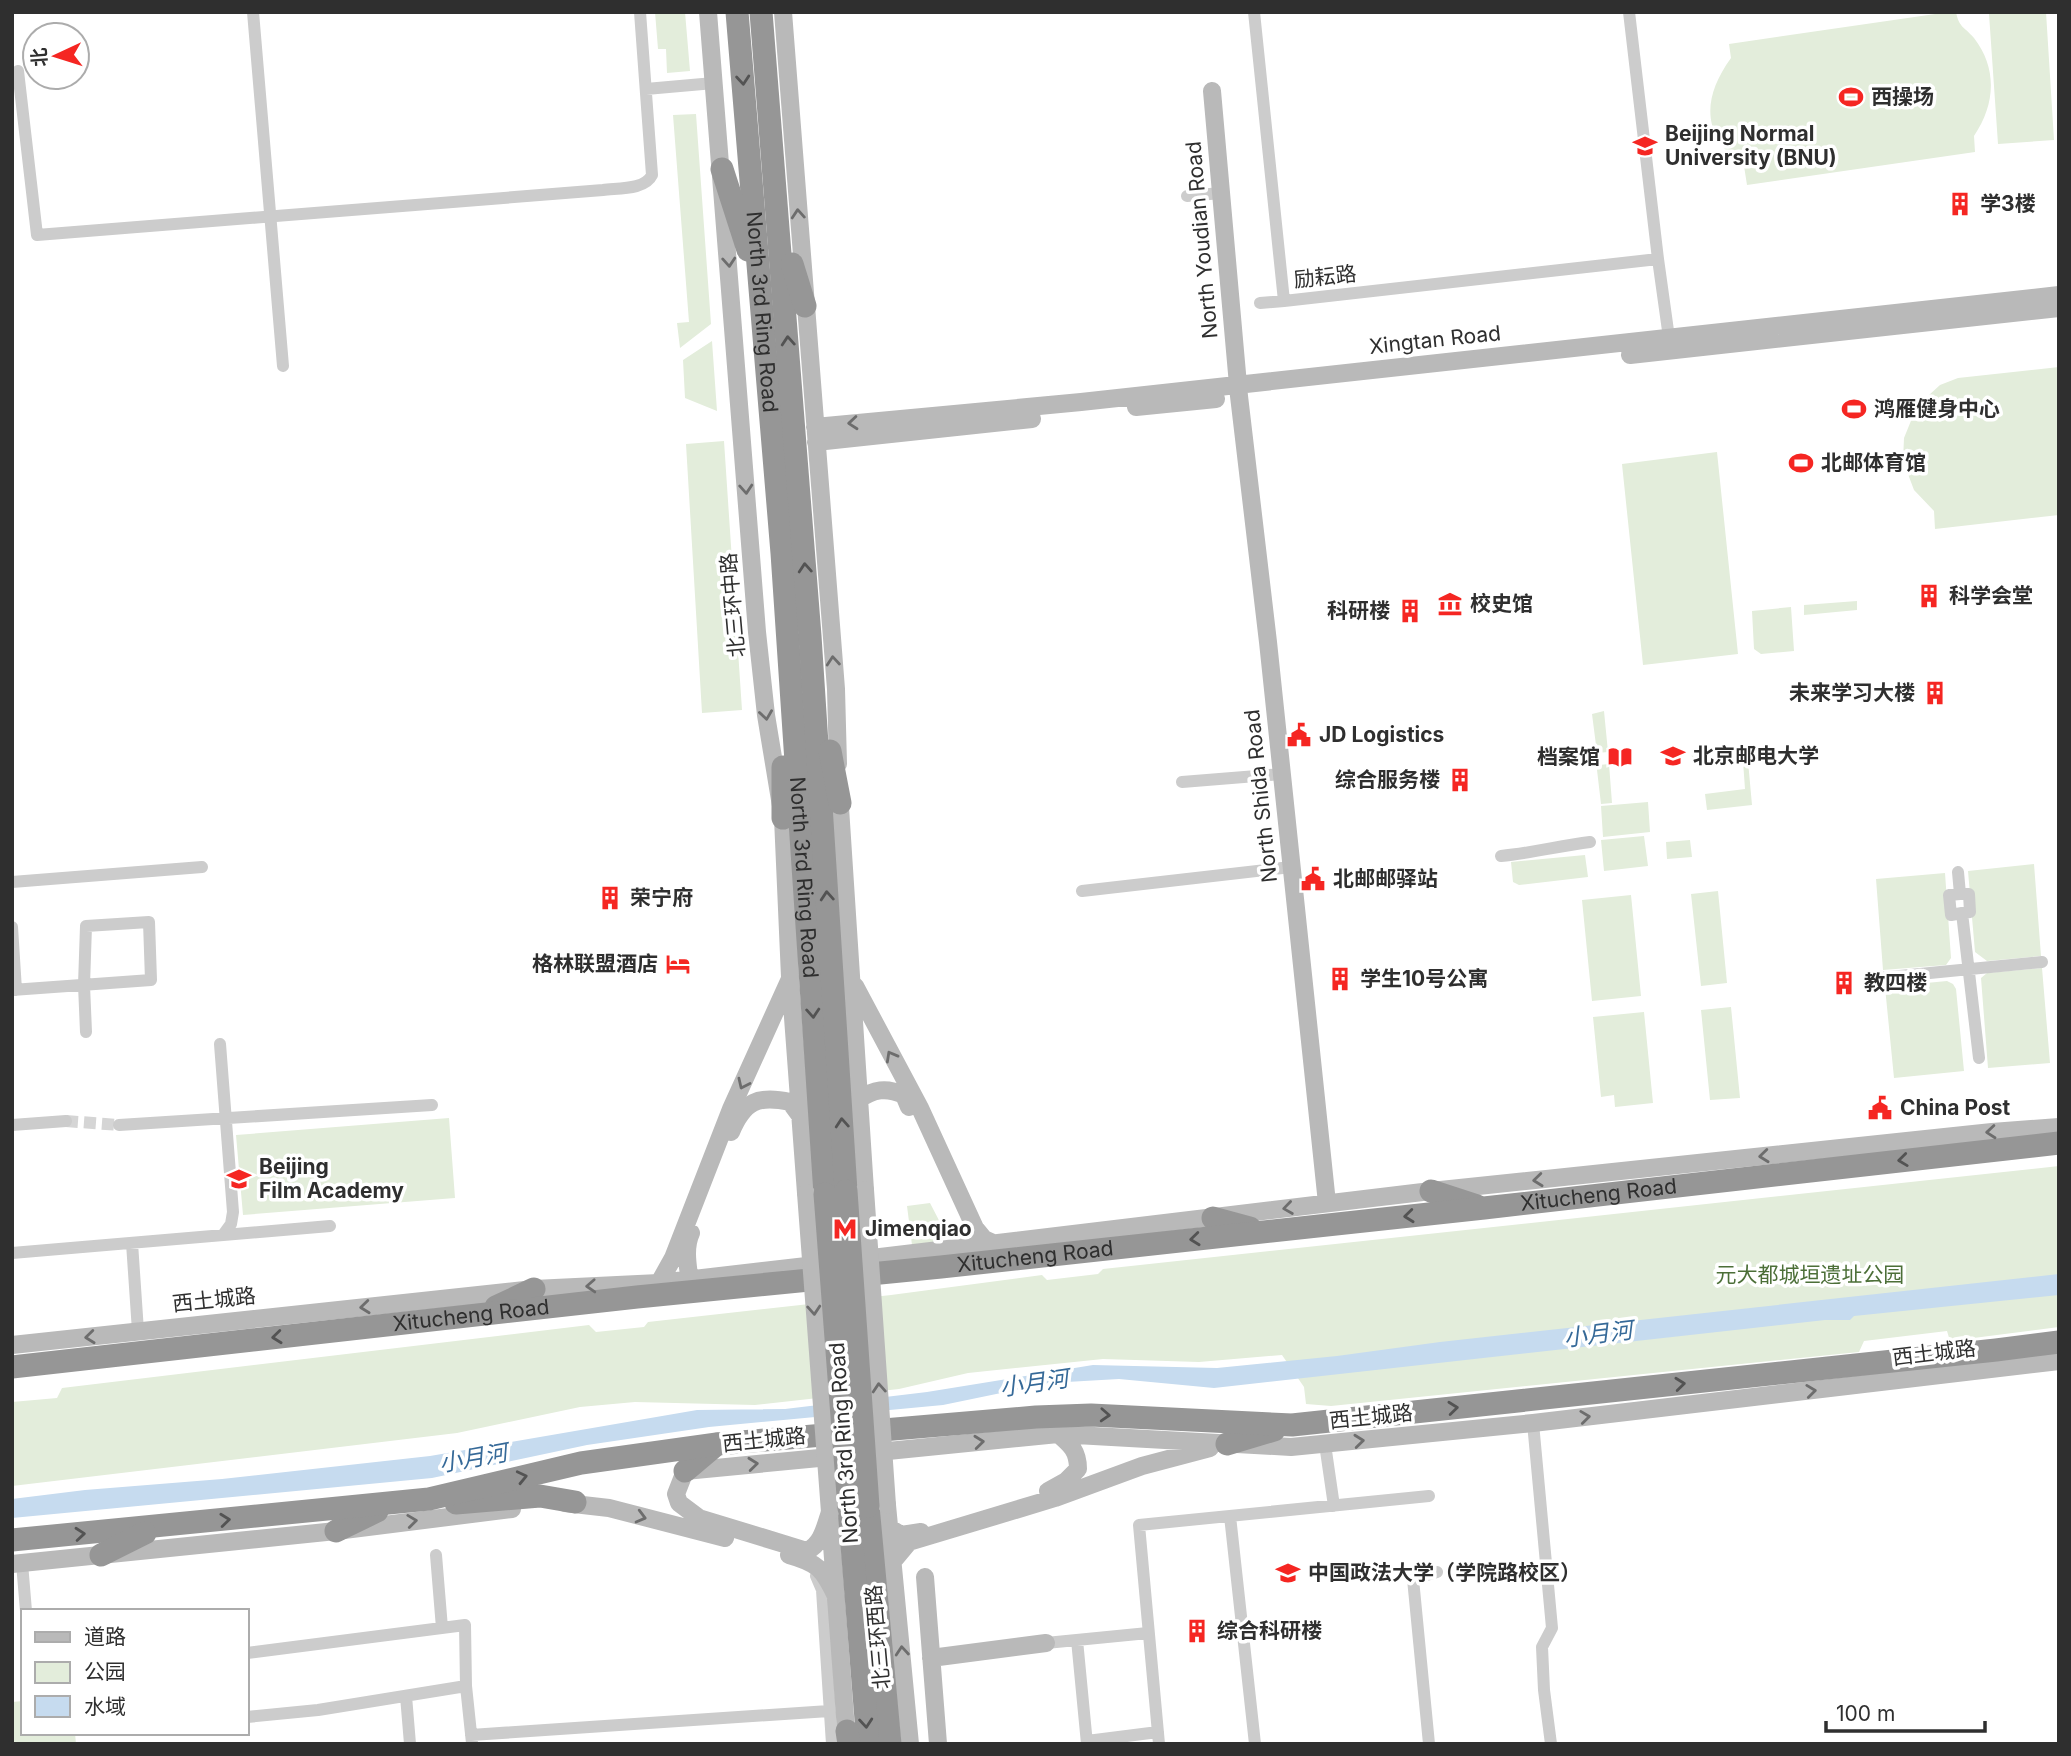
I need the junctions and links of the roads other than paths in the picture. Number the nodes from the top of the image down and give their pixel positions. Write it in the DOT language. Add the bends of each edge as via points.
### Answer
graph roads {
  1 [pos="253,12"];
  2 [pos="639,12"];
  3 [pos="708,12"];
  4 [pos="737,12"];
  5 [pos="761,12"];
  6 [pos="772,12"];
  7 [pos="783,12"];
  8 [pos="1254,12"];
  9 [pos="1629,12"];
  10 [pos="18,72"];
  11 [pos="714,83"];
  12 [pos="646,89"];
  13 [pos="768,90"];
  14 [pos="1212,91"];
  15 [pos="722,169"];
  16 [pos="1221,193"];
  17 [pos="1187,196"];
  18 [pos="271,217"];
  19 [pos="779,224"];
  20 [pos="1658,259"];
  21 [pos="760,290"];
  22 [pos="2059,295"];
  23 [pos="1284,301"];
  24 [pos="1261,303"];
  25 [pos="805,306"];
  26 [pos="2059,309"];
  27 [pos="1670,344"];
  28 [pos="284,366"];
  29 [pos="1238,390"];
  30 [pos="815,434"];
  31 [pos="782,553"];
  32 [pos="810,636"];
  33 [pos="1282,774"];
  34 [pos="1182,782"];
  35 [pos="840,803"];
  36 [pos="783,818"];
  37 [pos="1590,842"];
  38 [pos="1501,856"];
  39 [pos="202,867"];
  40 [pos="1291,867"];
  41 [pos="1958,872"];
  42 [pos="12,882"];
  43 [pos="1082,891"];
  44 [pos="12,927"];
  45 [pos="2042,962"];
  46 [pos="1968,969"];
  47 [pos="850,976"];
  48 [pos="790,977"];
  49 [pos="1879,978"];
  50 [pos="84,985"];
  51 [pos="14,990"];
  52 [pos="86,1032"];
  53 [pos="220,1044"];
  54 [pos="1979,1058"];
  55 [pos="858,1100"];
  56 [pos="432,1105"];
  57 [pos="226,1117"];
  58 [pos="801,1117"];
  59 [pos="66,1121"];
  60 [pos="12,1125"];
  61 [pos="119,1125"];
  62 [pos="2059,1127"];
  63 [pos="2059,1141"];
  64 [pos="1432,1191"];
  65 [pos="835,1192"];
  66 [pos="1327,1203"];
  67 [pos="1484,1208"];
  68 [pos="1213,1218"];
  69 [pos="330,1226"];
  70 [pos="1263,1231"];
  71 [pos="223,1235"];
  72 [pos="132,1243"];
  73 [pos="993,1243"];
  74 [pos="957,1248"];
  75 [pos="12,1253"];
  76 [pos="940,1268"];
  77 [pos="694,1278"];
  78 [pos="659,1283"];
  79 [pos="534,1289"];
  80 [pos="733,1289"];
  81 [pos="637,1297"];
  82 [pos="481,1314"];
  83 [pos="138,1331"];
  84 [pos="2059,1342"];
  85 [pos="12,1345"];
  86 [pos="1996,1350"];
  87 [pos="2059,1352"];
  88 [pos="2059,1362"];
  89 [pos="12,1367"];
  90 [pos="1036,1417"];
  91 [pos="1532,1423"];
  92 [pos="1058,1434"];
  93 [pos="1292,1436"];
  94 [pos="717,1444"];
  95 [pos="1227,1444"];
  96 [pos="1325,1444"];
  97 [pos="1142,1466"];
  98 [pos="685,1471"];
  99 [pos="1429,1496"];
  100 [pos="429,1499"];
  101 [pos="575,1502"];
  102 [pos="392,1503"];
  103 [pos="1334,1506"];
  104 [pos="858,1508"];
  105 [pos="1230,1516"];
  106 [pos="157,1527"];
  107 [pos="890,1528"];
  108 [pos="335,1531"];
  109 [pos="12,1540"];
  110 [pos="101,1555"];
  111 [pos="436,1555"];
  112 [pos="894,1560"];
  113 [pos="17,1563"];
  114 [pos="1437,1572"];
  115 [pos="816,1576"];
  116 [pos="925,1577"];
  117 [pos="836,1596"];
  118 [pos="26,1609"];
  119 [pos="442,1628"];
  120 [pos="1148,1633"];
  121 [pos="1077,1640"];
  122 [pos="1046,1643"];
  123 [pos="248,1653"];
  124 [pos="931,1658"];
  125 [pos="466,1686"];
  126 [pos="406,1696"];
  127 [pos="829,1711"];
  128 [pos="248,1717"];
  129 [pos="1158,1738"];
  130 [pos="472,1740"];
  131 [pos="844,1740"];
  132 [pos="1087,1743"];
  133 [pos="410,1744"];
  134 [pos="868,1744"];
  135 [pos="890,1744"];
  136 [pos="910,1744"];
  137 [pos="938,1744"];
  138 [pos="1255,1744"];
  139 [pos="1429,1744"];
  140 [pos="1551,1744"];
  1 -- 18 [label="street"];
  2 -- 12 [label="street"];
  3 -- 11 [label="street, 北三环中路"];
  4 -- 21 [label="highway, North 3rd Ring Road, one-way"];
  5 -- 13 [label="highway, North 3rd Ring Road"];
  6 -- 13 [label="highway"];
  25 -- 7 [label="street, one-way"];
  8 -- 23 [label="street, 励耘路"];
  9 -- 20 [label="street"];
  10 -- 18 [label="street" via="37,234"];
  11 -- 12 [label="street"];
  11 -- 15 [label="street, 北三环中路"];
  12 -- 18 [label="street" via="653,175 647,183"];
  13 -- 19 [label="highway, North 3rd Ring Road"];
  14 -- 16 [label="street, North Youdian Road"];
  15 -- 21 [label="highway"];
  15 -- 36 [label="street, 北三环中路, one-way" via="757,632"];
  16 -- 17 [label="street"];
  16 -- 29 [label="street, North Youdian Road"];
  18 -- 28 [label="street"];
  19 -- 25 [label="highway"];
  32 -- 19 [label="highway, North 3rd Ring Road, one-way"];
  20 -- 23 [label="street, 励耘路"];
  20 -- 27 [label="street"];
  21 -- 31 [label="highway, North 3rd Ring Road"];
  22 -- 27 [label="street, Xingtan Road"];
  23 -- 24 [label="street"];
  25 -- 30 [label="street"];
  26 -- 27 [label="street, Xingtan Road"];
  27 -- 29 [label="street, Xingtan Road"];
  29 -- 30 [label="street, Xingtan Road" via="1081,402"];
  29 -- 33 [label="street, North Shida Road"];
  35 -- 30 [label="street, one-way" via="836,689"];
  31 -- 36 [label="highway"];
  31 -- 65 [label="highway, North 3rd Ring Road, one-way"];
  32 -- 35 [label="highway"];
  65 -- 32 [label="highway, North 3rd Ring Road, one-way"];
  33 -- 34 [label="street"];
  33 -- 40 [label="street, North Shida Road"];
  35 -- 47 [label="street"];
  36 -- 48 [label="street, 北三环中路"];
  37 -- 38 [label="street" via="1555,846 1547,855"];
  39 -- 42 [label="street"];
  40 -- 43 [label="street"];
  40 -- 66 [label="street, North Shida Road"];
  41 -- 46 [label="street" via="1960,894 1969,894 1970,912 1962,914"];
  44 -- 51 [label="street"];
  45 -- 46 [label="street"];
  46 -- 49 [label="street"];
  46 -- 54 [label="street"];
  47 -- 55 [label="street"];
  73 -- 47 [label="street, one-way" via="975,1227 920,1108"];
  48 -- 58 [label="street, 北三环中路"];
  48 -- 78 [label="street, one-way"];
  50 -- 50 [label="street" via="151,979 149,922 86,926"];
  50 -- 51 [label="street"];
  50 -- 52 [label="street"];
  53 -- 57 [label="street"];
  55 -- 65 [label="street"];
  55 -- 74 [label="street" via="883,1089 904,1094 960,1210 966,1235"];
  56 -- 57 [label="street"];
  57 -- 61 [label="street"];
  57 -- 71 [label="street" via="233,1212"];
  58 -- 65 [label="street, 北三环中路"];
  58 -- 77 [label="street" via="790,1102 768,1098 752,1103 737,1119 687,1241 688,1270"];
  59 -- 60 [label="street"];
  62 -- 64 [label="street, Xitucheng Road, one-way"];
  63 -- 67 [label="highway, Xitucheng Road, one-way"];
  64 -- 66 [label="street, Xitucheng Road"];
  64 -- 67 [label="highway"];
  65 -- 104 [label="highway, North 3rd Ring Road, bridge"];
  65 -- 104 [label="street, 北三环西路, one-way, bridge"];
  66 -- 68 [label="street, Xitucheng Road, one-way"];
  67 -- 70 [label="highway, Xitucheng Road, one-way"];
  68 -- 70 [label="highway"];
  68 -- 73 [label="street, 西土城路"];
  69 -- 71 [label="street"];
  70 -- 76 [label="highway, Xitucheng Road, one-way"];
  71 -- 72 [label="street"];
  72 -- 75 [label="street"];
  72 -- 83 [label="street"];
  73 -- 74 [label="street, 西土城路"];
  74 -- 76 [label="highway"];
  74 -- 77 [label="street, 西土城路"];
  76 -- 80 [label="highway, Xitucheng Road"];
  77 -- 78 [label="street, 西土城路"];
  77 -- 80 [label="highway"];
  78 -- 79 [label="street, 西土城路, one-way"];
  78 -- 81 [label="highway"];
  79 -- 82 [label="highway"];
  79 -- 83 [label="street, 西土城路, one-way"];
  80 -- 81 [label="highway, Xitucheng Road"];
  81 -- 82 [label="highway, Xitucheng Road"];
  82 -- 89 [label="highway, Xitucheng Road, one-way"];
  83 -- 85 [label="street, 西土城路, one-way"];
  84 -- 86 [label="highway"];
  86 -- 87 [label="highway"];
  93 -- 86 [label="highway, one-way"];
  91 -- 88 [label="street, 西土城路, one-way"];
  90 -- 92 [label="highway"];
  90 -- 93 [label="highway, one-way" via="1091,1415"];
  90 -- 94 [label="highway"];
  96 -- 91 [label="street, 西土城路, one-way"];
  91 -- 140 [label="street" via="1552,1628 1542,1647"];
  92 -- 95 [label="street, 西土城路"];
  98 -- 92 [label="street, 西土城路, one-way"];
  92 -- 107 [label="street" via="1072,1446 1078,1469 1054,1488 912,1534 901,1535"];
  93 -- 95 [label="highway"];
  93 -- 96 [label="street, 西土城路"];
  93 -- 97 [label="street, 西土城路"];
  94 -- 98 [label="highway"];
  100 -- 94 [label="highway, one-way" via="581,1462"];
  95 -- 97 [label="street"];
  96 -- 103 [label="street"];
  97 -- 112 [label="street" via="909,1542"];
  98 -- 104 [label="street" via="676,1494 699,1518 807,1551"];
  99 -- 103 [label="street"];
  100 -- 101 [label="highway" via="460,1504 540,1496"];
  100 -- 102 [label="highway"];
  108 -- 101 [label="street, one-way"];
  101 -- 117 [label="street, one-way" via="810,1561 822,1570"];
  106 -- 102 [label="highway, one-way"];
  102 -- 108 [label="highway"];
  103 -- 105 [label="street"];
  104 -- 107 [label="street, 北三环西路"];
  104 -- 117 [label="street, 北三环西路"];
  104 -- 134 [label="highway, North 3rd Ring Road, one-way"];
  104 -- 135 [label="highway, North 3rd Ring Road"];
  105 -- 120 [label="street" via="1139,1525"];
  105 -- 138 [label="street"];
  109 -- 106 [label="highway, one-way"];
  106 -- 110 [label="highway"];
  107 -- 112 [label="street, 北三环西路"];
  108 -- 110 [label="street"];
  110 -- 113 [label="street"];
  111 -- 119 [label="street"];
  136 -- 112 [label="street, 北三环西路, one-way"];
  113 -- 118 [label="street"];
  114 -- 139 [label="street" via="1413,1579"];
  115 -- 127 [label="street" via="822,1590"];
  116 -- 124 [label="street"];
  117 -- 131 [label="street, 北三环西路"];
  119 -- 123 [label="street"];
  119 -- 125 [label="street" via="465,1625"];
  120 -- 121 [label="street"];
  120 -- 129 [label="street"];
  121 -- 122 [label="street"];
  121 -- 132 [label="street"];
  122 -- 124 [label="street"];
  124 -- 137 [label="street"];
  125 -- 126 [label="street"];
  125 -- 130 [label="street"];
  126 -- 128 [label="street"];
  126 -- 133 [label="street"];
  127 -- 130 [label="street"];
  127 -- 131 [label="street"];
  129 -- 132 [label="street"];
}
